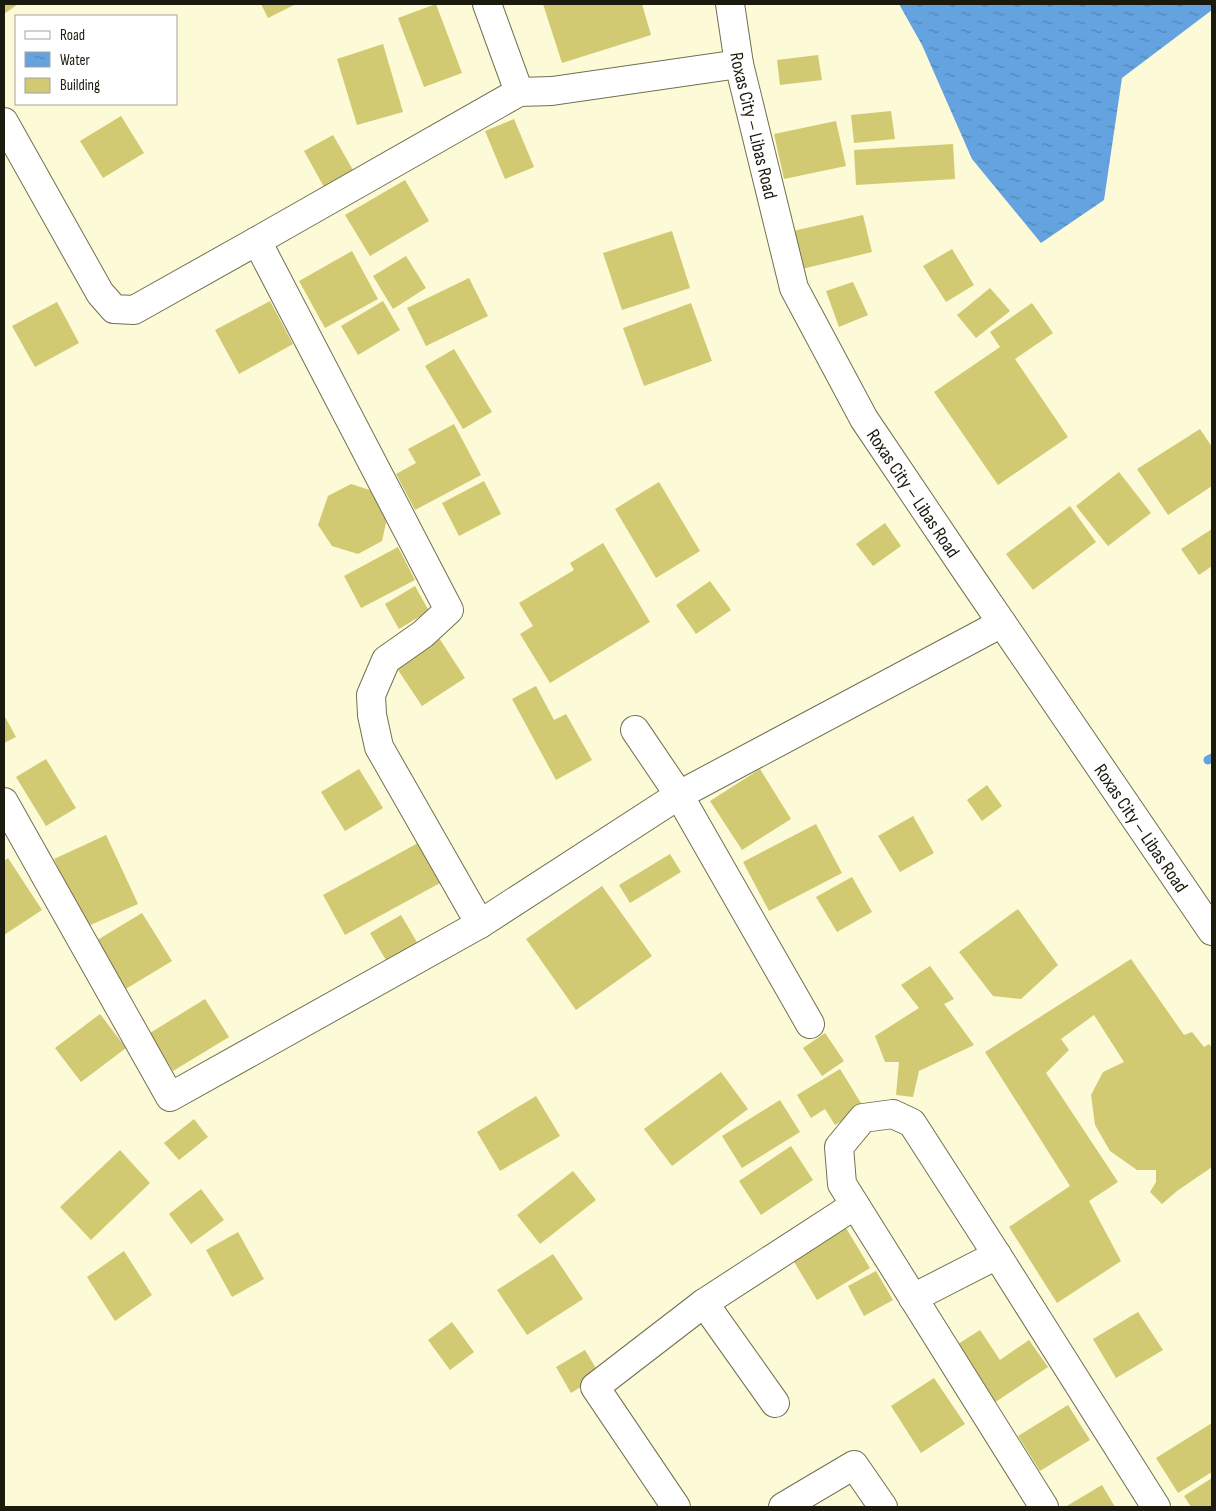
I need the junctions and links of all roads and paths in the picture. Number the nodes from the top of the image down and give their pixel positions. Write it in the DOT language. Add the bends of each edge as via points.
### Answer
graph roads {
  1 [pos="487,4"];
  2 [pos="730,4"];
  3 [pos="738,64"];
  4 [pos="519,92"];
  5 [pos="4,122"];
  6 [pos="257,241"];
  7 [pos="1002,623"];
  8 [pos="635,730"];
  9 [pos="679,795"];
  10 [pos="4,802"];
  11 [pos="480,924"];
  12 [pos="1212,931"];
  13 [pos="810,1024"];
  14 [pos="855,1205"];
  15 [pos="997,1255"];
  16 [pos="913,1298"];
  17 [pos="704,1303"];
  18 [pos="775,1403"];
  19 [pos="676,1507"];
  20 [pos="784,1507"];
  21 [pos="883,1507"];
  22 [pos="1044,1507"];
  23 [pos="1156,1507"];
  1 -- 4 [label="street"];
  2 -- 3 [label="street, Roxas City – Libas Road"];
  3 -- 4 [label="street" via="552,91"];
  3 -- 7 [label="street, Roxas City – Libas Road" via="794,288 864,419"];
  4 -- 6 [label="street"];
  5 -- 6 [label="street" via="100,293 114,309 134,310"];
  6 -- 11 [label="street" via="449,610 423,634 386,660 372,695 372,715 379,747"];
  7 -- 9 [label="street"];
  7 -- 12 [label="street, Roxas City – Libas Road"];
  8 -- 9 [label="street"];
  9 -- 11 [label="street"];
  9 -- 13 [label="street"];
  10 -- 11 [label="street" via="170,1097"];
  14 -- 15 [label="street" via="842,1184 839,1147 863,1118 893,1114 912,1123"];
  14 -- 16 [label="street"];
  14 -- 17 [label="street"];
  15 -- 16 [label="street"];
  15 -- 23 [label="street"];
  16 -- 22 [label="street"];
  17 -- 18 [label="street"];
  17 -- 19 [label="street" via="595,1386"];
  20 -- 21 [label="street" via="854,1465"];
}
